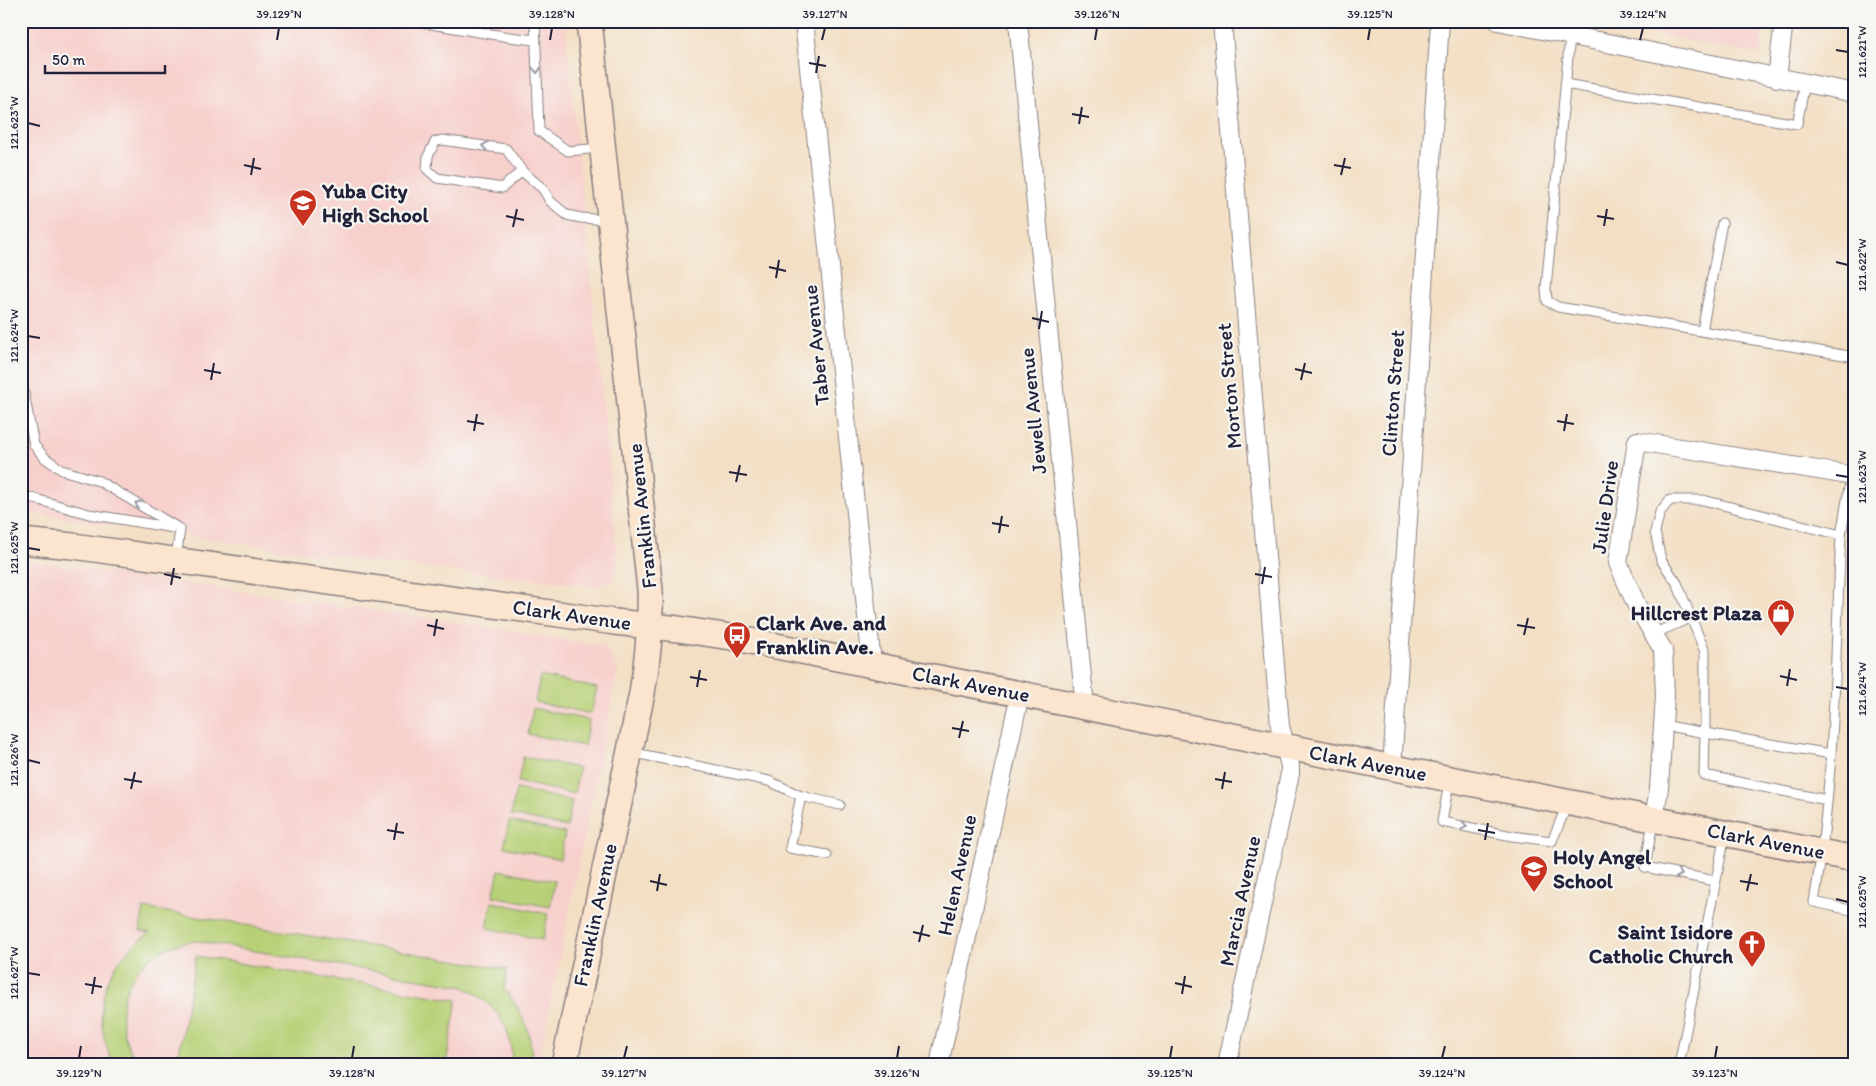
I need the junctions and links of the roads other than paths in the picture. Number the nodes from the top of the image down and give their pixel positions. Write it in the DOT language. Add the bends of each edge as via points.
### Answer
graph roads {
  1 [pos="535,21"];
  2 [pos="589,21"];
  3 [pos="804,21"];
  4 [pos="1018,21"];
  5 [pos="1222,21"];
  6 [pos="1440,21"];
  7 [pos="1498,21"];
  8 [pos="1784,21"];
  9 [pos="425,23"];
  10 [pos="1570,36"];
  11 [pos="535,40"];
  12 [pos="1777,78"];
  13 [pos="1565,84"];
  14 [pos="1805,84"];
  15 [pos="1855,94"];
  16 [pos="602,148"];
  17 [pos="522,171"];
  18 [pos="610,220"];
  19 [pos="1722,223"];
  20 [pos="1702,331"];
  21 [pos="1855,357"];
  22 [pos="21,378"];
  23 [pos="1853,476"];
  24 [pos="21,495"];
  25 [pos="180,529"];
  26 [pos="1841,535"];
  27 [pos="21,542"];
  28 [pos="176,561"];
  29 [pos="1692,617"];
  30 [pos="650,626"];
  31 [pos="1653,634"];
  32 [pos="872,664"];
  33 [pos="1020,694"];
  34 [pos="1085,707"];
  35 [pos="1663,725"];
  36 [pos="1705,732"];
  37 [pos="1284,746"];
  38 [pos="630,752"];
  39 [pos="1831,754"];
  40 [pos="1392,768"];
  41 [pos="1449,779"];
  42 [pos="801,796"];
  43 [pos="1827,800"];
  44 [pos="1568,802"];
  45 [pos="840,805"];
  46 [pos="1654,819"];
  47 [pos="1725,833"];
  48 [pos="1823,852"];
  49 [pos="827,855"];
  50 [pos="1855,859"];
  51 [pos="1715,881"];
  52 [pos="1855,911"];
  53 [pos="564,1065"];
  54 [pos="939,1065"];
  55 [pos="1227,1065"];
  56 [pos="1679,1065"];
  1 -- 11 [label="lane"];
  2 -- 16 [label="street, Franklin Avenue"];
  3 -- 32 [label="street, Taber Avenue"];
  4 -- 34 [label="street, Jewell Avenue"];
  5 -- 37 [label="street, Morton Street"];
  6 -- 40 [label="street, Clinton Street"];
  7 -- 10 [label="street"];
  8 -- 12 [label="street"];
  9 -- 11 [label="lane"];
  10 -- 12 [label="street"];
  10 -- 13 [label="lane"];
  11 -- 16 [label="lane, one-way" via="539,131 568,150"];
  12 -- 14 [label="street"];
  13 -- 14 [label="lane" via="1797,124"];
  13 -- 20 [label="lane" via="1547,301 1558,308"];
  14 -- 15 [label="street"];
  16 -- 18 [label="street, Franklin Avenue"];
  17 -- 17 [label="lane, one-way" via="506,149 442,140 435,142 428,156 427,169 442,180 502,188"];
  17 -- 18 [label="lane" via="543,189 550,201 568,214"];
  18 -- 30 [label="street, Franklin Avenue" via="650,590"];
  19 -- 20 [label="lane"];
  20 -- 21 [label="lane"];
  25 -- 22 [label="lane, one-way" via="99,481 62,470 45,458 34,445"];
  23 -- 26 [label="lane"];
  23 -- 31 [label="street, Julie Drive" via="1637,440 1618,563"];
  24 -- 25 [label="lane" via="89,514"];
  25 -- 28 [label="lane"];
  26 -- 29 [label="lane" via="1702,500 1670,500 1660,512 1655,532 1661,560 1677,583"];
  26 -- 39 [label="lane"];
  27 -- 28 [label="street, Clark Avenue"];
  28 -- 30 [label="street, Clark Avenue"];
  29 -- 31 [label="lane"];
  29 -- 36 [label="lane" via="1706,652"];
  30 -- 32 [label="street, Clark Avenue" via="731,637"];
  30 -- 38 [label="street, Franklin Avenue" via="646,673"];
  31 -- 35 [label="street, Julie Drive" via="1663,650"];
  32 -- 33 [label="street, Clark Avenue"];
  33 -- 34 [label="street, Clark Avenue"];
  33 -- 54 [label="street, Helen Avenue"];
  34 -- 37 [label="street, Clark Avenue"];
  35 -- 36 [label="lane"];
  35 -- 46 [label="street, Julie Drive"];
  36 -- 39 [label="lane"];
  36 -- 43 [label="lane" via="1704,775"];
  37 -- 40 [label="street, Clark Avenue"];
  37 -- 55 [label="street, Marcia Avenue" via="1290,766 1289,782"];
  38 -- 42 [label="lane" via="769,781"];
  38 -- 53 [label="street, Franklin Avenue"];
  39 -- 43 [label="lane"];
  40 -- 41 [label="street, Clark Avenue"];
  41 -- 44 [label="street, Clark Avenue"];
  41 -- 44 [label="lane, one-way" via="1442,822 1504,834 1552,841"];
  42 -- 45 [label="lane"];
  42 -- 49 [label="lane" via="790,848"];
  43 -- 48 [label="lane"];
  44 -- 46 [label="street, Clark Avenue"];
  46 -- 47 [label="street, Clark Avenue"];
  46 -- 51 [label="lane, one-way" via="1645,867"];
  47 -- 48 [label="street, Clark Avenue"];
  47 -- 51 [label="lane"];
  48 -- 50 [label="street, Clark Avenue"];
  48 -- 52 [label="lane" via="1814,902"];
  51 -- 56 [label="lane"];
}
